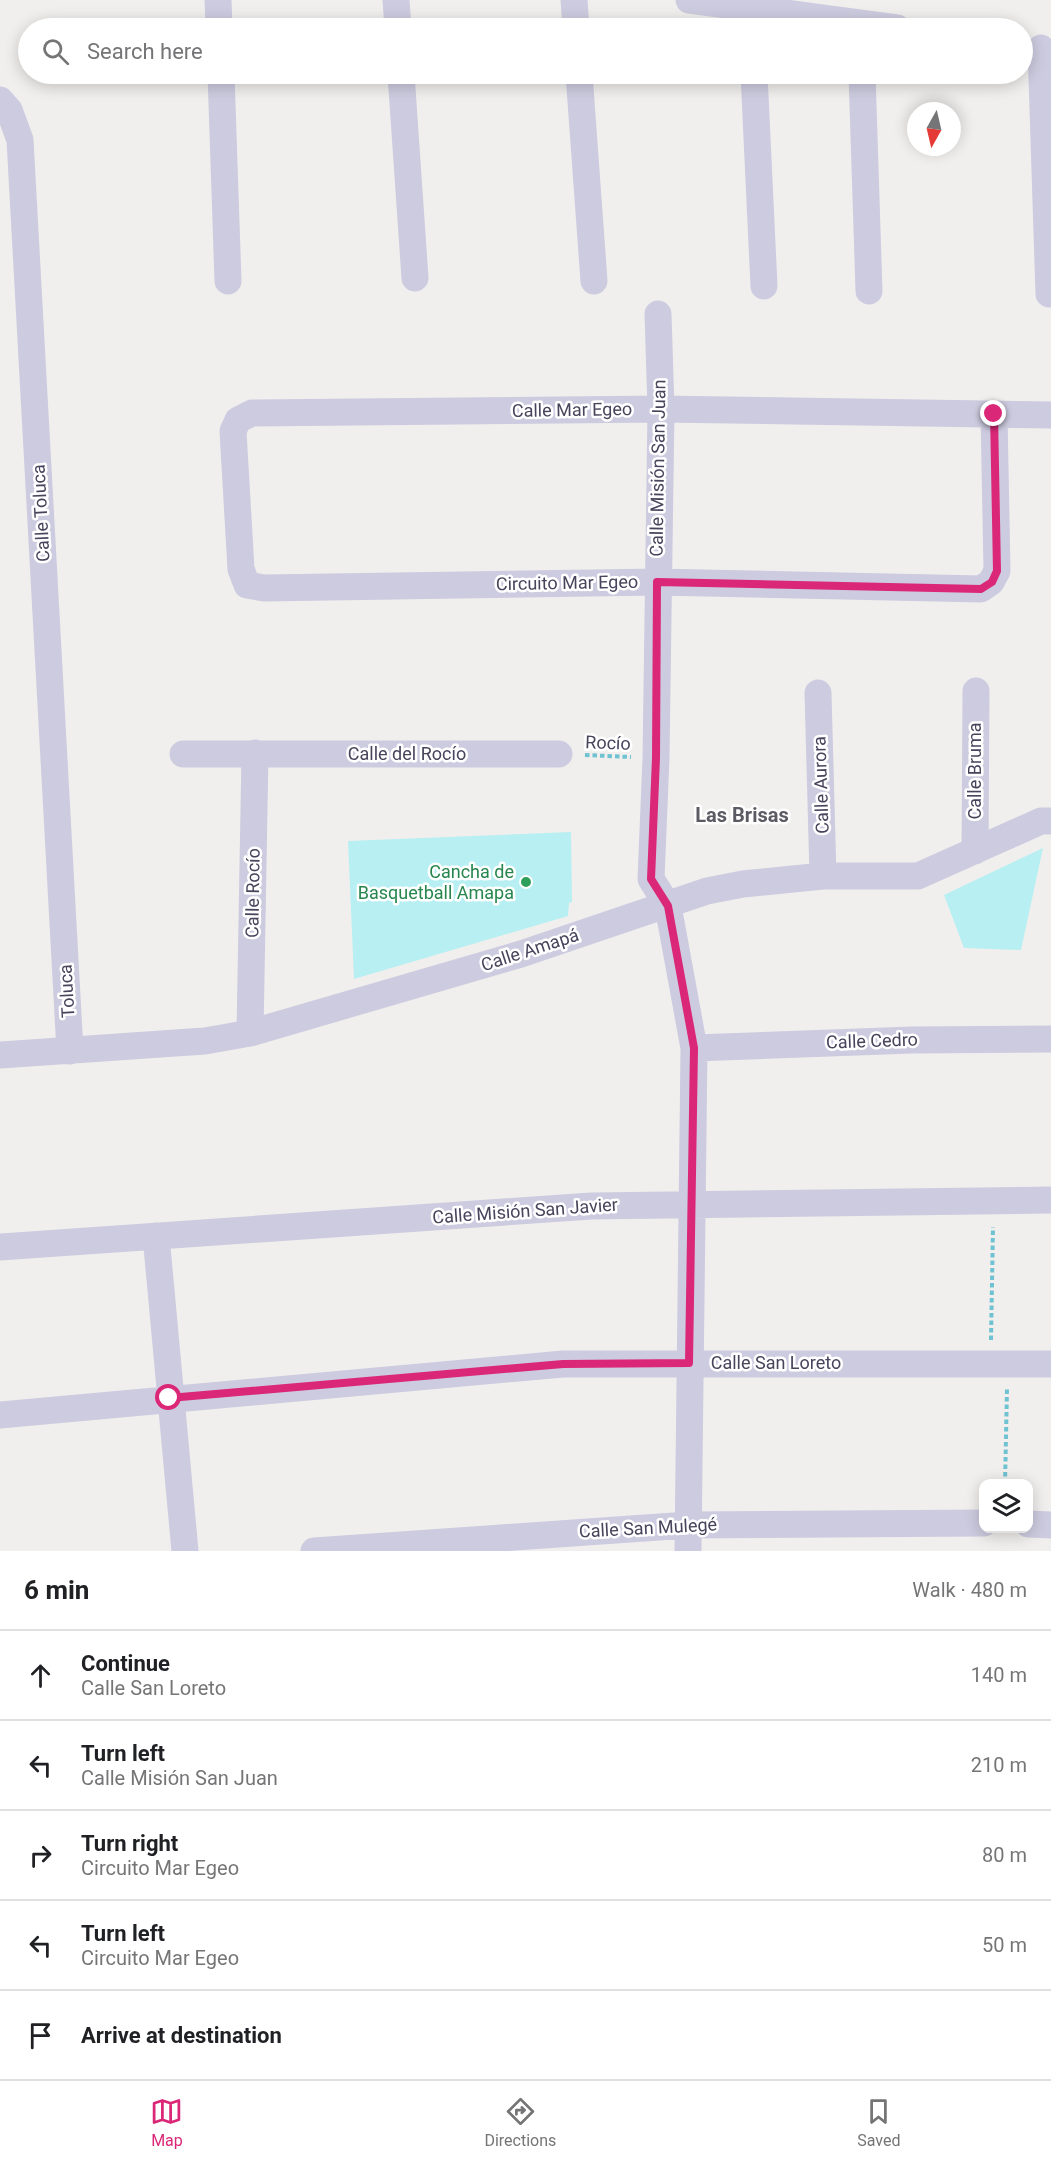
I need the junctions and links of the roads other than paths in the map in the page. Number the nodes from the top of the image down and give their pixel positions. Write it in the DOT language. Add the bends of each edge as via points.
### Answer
graph roads {
  1 [pos="218,0"];
  2 [pos="396,0"];
  3 [pos="574,0"];
  4 [pos="689,0"];
  5 [pos="219,18"];
  6 [pos="397,18"];
  7 [pos="575,18"];
  8 [pos="748,18"];
  9 [pos="1038,48"];
  10 [pos="220,84"];
  11 [pos="402,84"];
  12 [pos="580,84"];
  13 [pos="754,84"];
  14 [pos="862,84"];
  15 [pos="0,99"];
  16 [pos="415,278"];
  17 [pos="228,280"];
  18 [pos="594,281"];
  19 [pos="764,286"];
  20 [pos="869,291"];
  21 [pos="1049,294"];
  22 [pos="658,315"];
  23 [pos="661,409"];
  24 [pos="994,414"];
  25 [pos="1051,416"];
  26 [pos="238,420"];
  27 [pos="657,582"];
  28 [pos="976,691"];
  29 [pos="818,693"];
  30 [pos="255,753"];
  31 [pos="183,754"];
  32 [pos="559,754"];
  33 [pos="1051,821"];
  34 [pos="975,851"];
  35 [pos="823,876"];
  36 [pos="668,906"];
  37 [pos="64,932"];
  38 [pos="250,1033"];
  39 [pos="1051,1039"];
  40 [pos="694,1048"];
  41 [pos="70,1051"];
  42 [pos="0,1056"];
  43 [pos="1051,1200"];
  44 [pos="692,1203"];
  45 [pos="156,1236"];
  46 [pos="0,1247"];
  47 [pos="689,1363"];
  48 [pos="1051,1364"];
  49 [pos="169,1398"];
  50 [pos="0,1414"];
  51 [pos="979,1523"];
  52 [pos="1033,1524"];
  53 [pos="1051,1525"];
  54 [pos="688,1538"];
  55 [pos="185,1551"];
  56 [pos="314,1551"];
  1 -- 5 [label="street"];
  2 -- 6 [label="street"];
  3 -- 7 [label="street"];
  4 -- 8 [label="street"];
  9 -- 21 [label="street"];
  10 -- 17 [label="street"];
  11 -- 16 [label="street"];
  12 -- 18 [label="street"];
  13 -- 19 [label="street"];
  14 -- 20 [label="street"];
  15 -- 37 [label="street, Calle Toluca" via="9,110 20,140"];
  22 -- 23 [label="street, Calle Misión San Juan"];
  23 -- 24 [label="street, Calle Mar Egeo"];
  23 -- 26 [label="street, Calle Mar Egeo" via="252,413"];
  23 -- 27 [label="street, Calle Misión San Juan"];
  24 -- 25 [label="street, Calle Mar Egeo"];
  24 -- 27 [label="street, Circuito Mar Egeo" via="997,571 992,582 981,589"];
  26 -- 27 [label="street, Circuito Mar Egeo" via="233,430 241,569 247,585 264,588"];
  27 -- 36 [label="street, Calle Misión San Juan" via="651,879"];
  28 -- 34 [label="street, Calle Bruma"];
  29 -- 35 [label="street, Calle Aurora"];
  30 -- 31 [label="street, Calle del Rocío"];
  30 -- 32 [label="street, Calle del Rocío"];
  30 -- 38 [label="street, Calle Rocío"];
  33 -- 34 [label="street, Calle Amapá" via="1041,821"];
  34 -- 35 [label="street, Calle Amapá" via="910,878"];
  35 -- 36 [label="street, Calle Amapá" via="707,891"];
  36 -- 38 [label="street, Calle Amapá" via="521,954"];
  36 -- 40 [label="street, Calle Misión San Juan"];
  37 -- 41 [label="street, Toluca"];
  38 -- 41 [label="street, Calle Amapá" via="205,1041"];
  39 -- 40 [label="street, Calle Cedro"];
  40 -- 44 [label="street, Calle Misión San Juan"];
  41 -- 42 [label="street, Calle Amapá"];
  43 -- 44 [label="street, Calle Misión San Javier"];
  44 -- 45 [label="street, Calle Misión San Javier" via="591,1206"];
  44 -- 47 [label="street, Calle Misión San Juan"];
  45 -- 46 [label="street, Calle Misión San Javier"];
  45 -- 49 [label="street"];
  47 -- 48 [label="street, Calle San Loreto"];
  47 -- 49 [label="street, Calle San Loreto" via="563,1364"];
  47 -- 54 [label="street, Calle Misión San Juan"];
  49 -- 50 [label="street, Calle San Loreto"];
  49 -- 55 [label="street"];
  51 -- 54 [label="street, Calle San Mulegé"];
  52 -- 53 [label="street"];
  54 -- 56 [label="street, Calle San Mulegé"];
}
